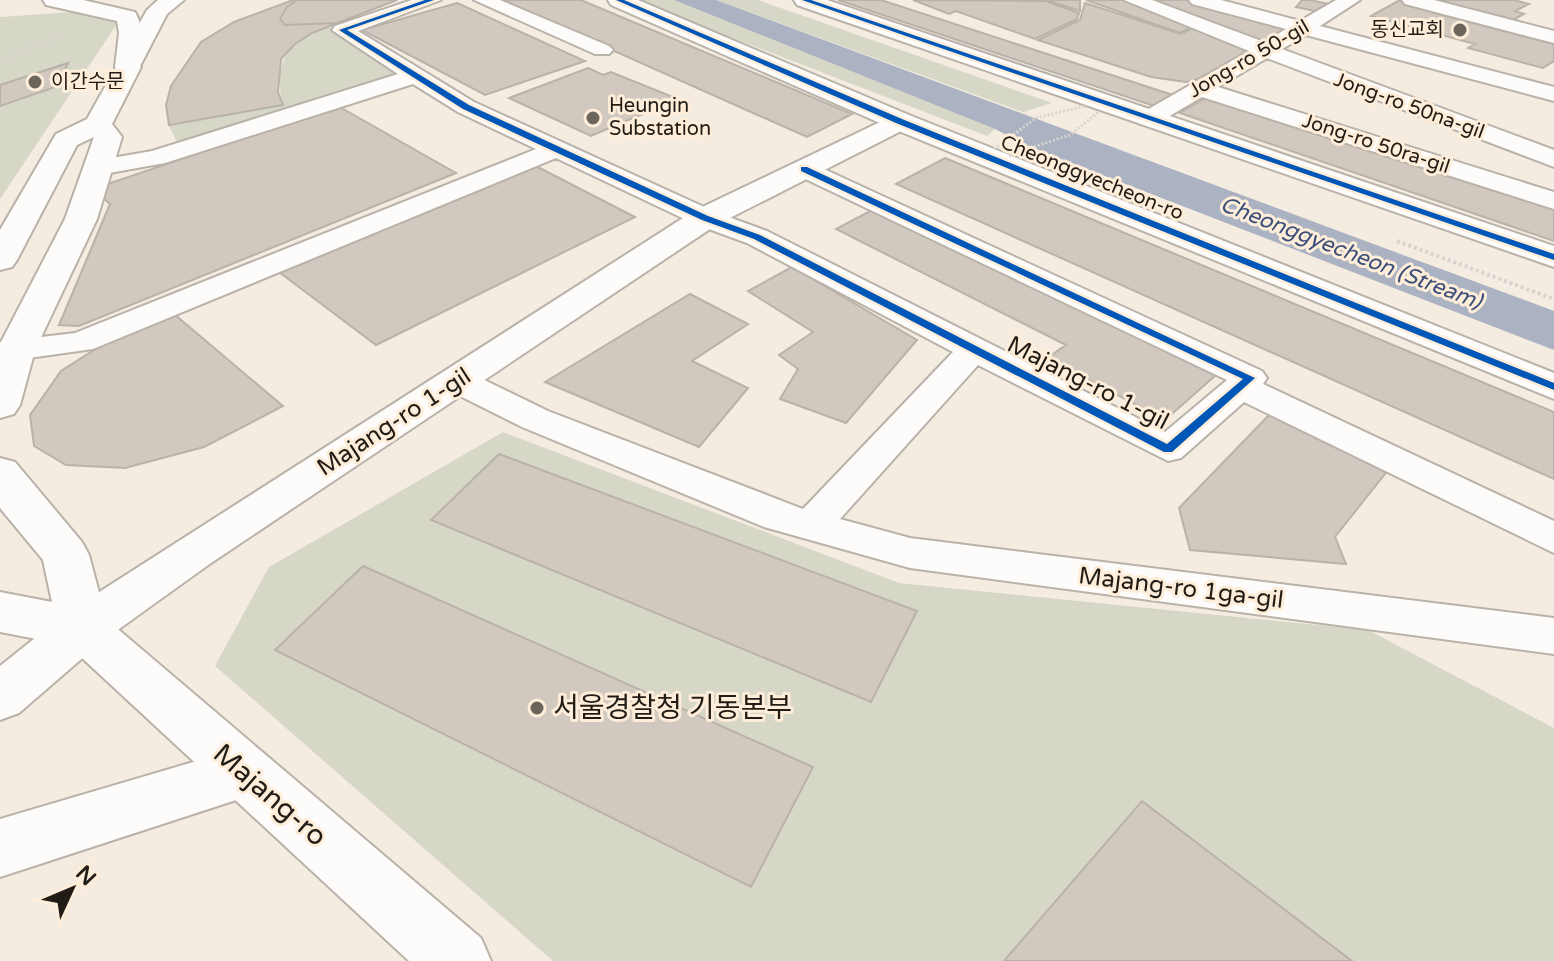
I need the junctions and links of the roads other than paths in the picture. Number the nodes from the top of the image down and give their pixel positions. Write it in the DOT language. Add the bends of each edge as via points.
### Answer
graph roads {
  1 [pos="54,0"];
  2 [pos="173,0"];
  3 [pos="431,0"];
  4 [pos="484,0"];
  5 [pos="619,0"];
  6 [pos="805,0"];
  7 [pos="1134,0"];
  8 [pos="1199,0"];
  9 [pos="1350,0"];
  10 [pos="1412,0"];
  11 [pos="1304,28"];
  12 [pos="1554,37"];
  13 [pos="602,50"];
  14 [pos="1265,50"];
  15 [pos="128,67"];
  16 [pos="418,75"];
  17 [pos="1198,88"];
  18 [pos="1554,94"];
  19 [pos="1148,119"];
  20 [pos="899,121"];
  21 [pos="98,124"];
  22 [pos="557,149"];
  23 [pos="1554,159"];
  24 [pos="98,167"];
  25 [pos="804,169"];
  26 [pos="1554,201"];
  27 [pos="705,218"];
  28 [pos="1554,257"];
  29 [pos="0,260"];
  30 [pos="974,349"];
  31 [pos="8,351"];
  32 [pos="458,381"];
  33 [pos="1240,386"];
  34 [pos="1554,387"];
  35 [pos="0,405"];
  36 [pos="0,473"];
  37 [pos="811,526"];
  38 [pos="1554,538"];
  39 [pos="0,612"];
  40 [pos="83,628"];
  41 [pos="1554,636"];
  42 [pos="0,697"];
  43 [pos="244,773"];
  44 [pos="0,848"];
  45 [pos="458,961"];
  1 -- 15 [label="main road" via="127,17"];
  2 -- 15 [label="main road" via="158,10"];
  3 -- 16 [label="street" via="342,30"];
  4 -- 13 [label="street"];
  5 -- 20 [label="main road, Cheonggyecheon-ro"];
  6 -- 19 [label="main road"];
  7 -- 14 [label="street, Jong-ro 50na-gil"];
  8 -- 11 [label="street"];
  9 -- 11 [label="street, Jong-ro 50-gil"];
  10 -- 12 [label="street"];
  11 -- 14 [label="street, Jong-ro 50-gil"];
  11 -- 18 [label="street"];
  14 -- 17 [label="street, Jong-ro 50-gil"];
  14 -- 23 [label="street, Jong-ro 50na-gil"];
  15 -- 21 [label="main road"];
  16 -- 22 [label="street" via="466,107"];
  16 -- 24 [label="street" via="156,158"];
  17 -- 19 [label="street, Jong-ro 50-gil"];
  17 -- 26 [label="street, Jong-ro 50ra-gil"];
  19 -- 28 [label="main road"];
  20 -- 25 [label="main road, Majang-ro 1-gil"];
  20 -- 34 [label="main road, Cheonggyecheon-ro"];
  21 -- 24 [label="main road" via="108,137"];
  21 -- 29 [label="main road" via="66,140"];
  22 -- 27 [label="street"];
  22 -- 31 [label="street" via="81,342"];
  24 -- 31 [label="main road" via="81,219"];
  25 -- 27 [label="main road, Majang-ro 1-gil"];
  25 -- 33 [label="street" via="1250,378"];
  27 -- 30 [label="street, Majang-ro 1-gil" via="757,237"];
  27 -- 32 [label="main road, Majang-ro 1-gil"];
  30 -- 33 [label="street, Majang-ro 1-gil" via="1168,449"];
  30 -- 37 [label="street"];
  31 -- 35 [label="main road"];
  32 -- 37 [label="street, Majang-ro 1ga-gil" via="535,419"];
  32 -- 40 [label="main road, Majang-ro 1-gil"];
  33 -- 38 [label="street"];
  36 -- 40 [label="main road" via="65,555"];
  37 -- 41 [label="street, Majang-ro 1ga-gil" via="910,553"];
  39 -- 40 [label="main road"];
  40 -- 42 [label="main road, Majang-ro 1-gil"];
  40 -- 43 [label="main road, Majang-ro"];
  43 -- 44 [label="main road"];
  43 -- 45 [label="main road, Majang-ro"];
}
